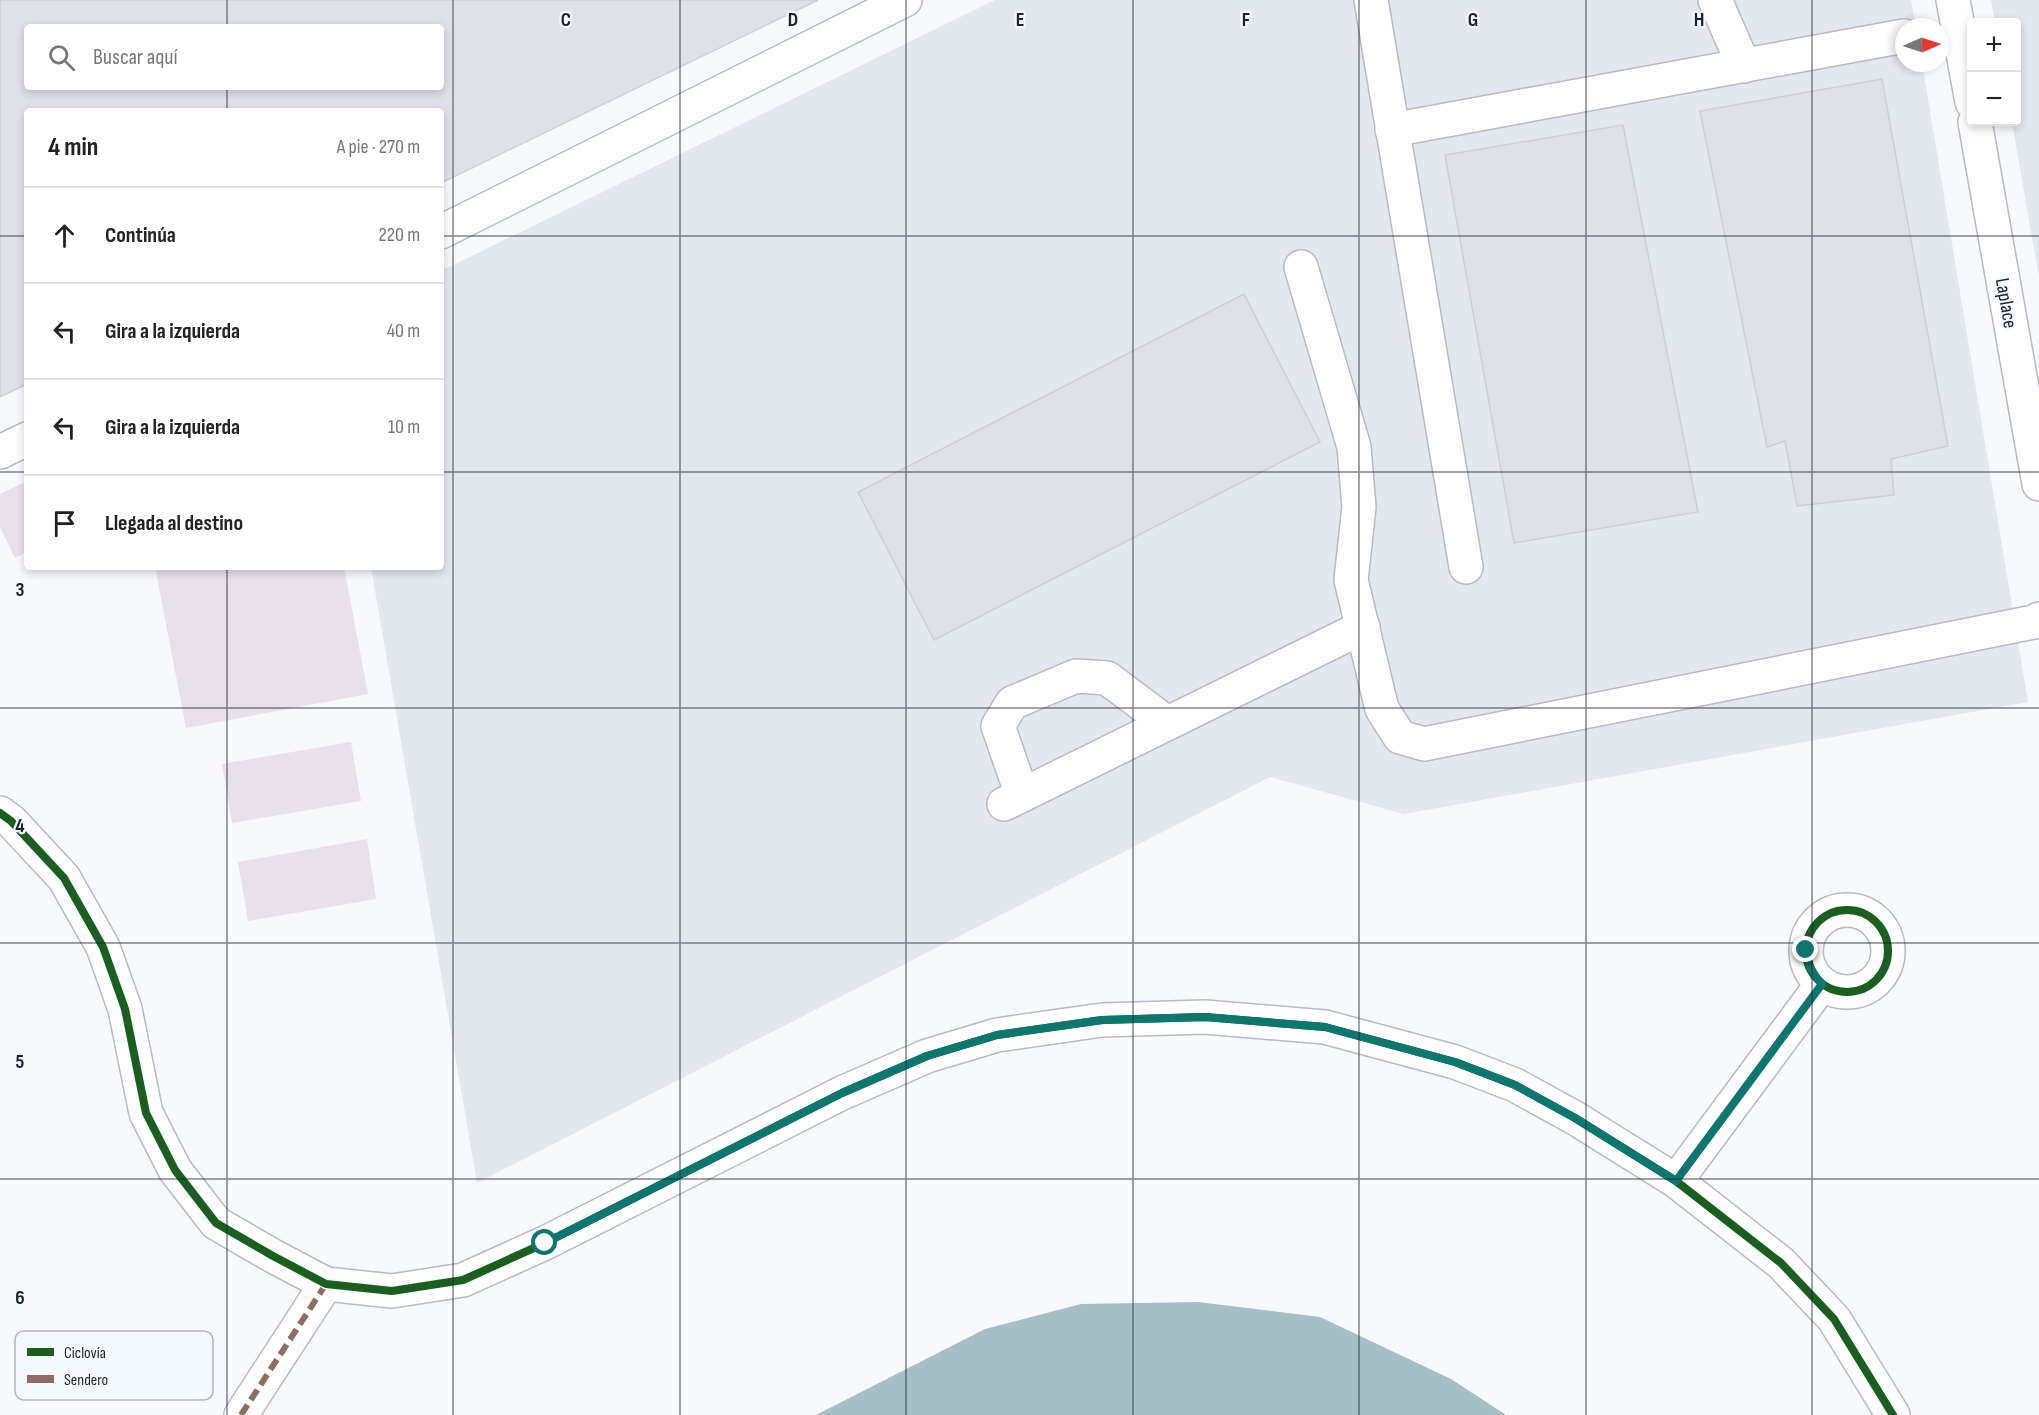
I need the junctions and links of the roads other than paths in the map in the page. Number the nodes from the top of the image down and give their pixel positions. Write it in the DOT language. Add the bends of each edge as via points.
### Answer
graph roads {
  1 [pos="905,0"];
  2 [pos="1371,0"];
  3 [pos="1715,0"];
  4 [pos="1950,17"];
  5 [pos="1895,38"];
  6 [pos="1744,66"];
  7 [pos="1967,86"];
  8 [pos="1976,126"];
  9 [pos="1392,130"];
  10 [pos="444,230"];
  11 [pos="1301,267"];
  12 [pos="24,440"];
  13 [pos="0,452"];
  14 [pos="2039,484"];
  15 [pos="1466,567"];
  16 [pos="2039,619"];
  17 [pos="1363,627"];
  18 [pos="1167,723"];
  19 [pos="0,813"];
  20 [pos="1822,984"];
  21 [pos="1676,1181"];
  22 [pos="326,1284"];
  23 [pos="241,1415"];
  24 [pos="1893,1415"];
  1 -- 10 [label="street"];
  2 -- 9 [label="street"];
  3 -- 6 [label="street"];
  4 -- 7 [label="street"];
  5 -- 6 [label="street"];
  6 -- 9 [label="street"];
  8 -- 14 [label="street, Laplace"];
  9 -- 15 [label="street"];
  11 -- 17 [label="street" via="1354,447 1359,507 1351,580"];
  12 -- 13 [label="street"];
  16 -- 17 [label="street" via="1424,744 1400,737 1382,709"];
  17 -- 18 [label="street"];
  18 -- 18 [label="street" via="1107,678 1076,676 1012,703 998,726 1012,799"];
  19 -- 22 [label="street" via="64,878 103,947 124,1009 146,1113 176,1170 216,1223"];
  20 -- 21 [label="street"];
  21 -- 22 [label="street" via="1515,1085 1455,1062 1325,1027 1205,1017 1102,1020 997,1035 927,1056 842,1093 545,1243 463,1280 392,1292"];
  21 -- 24 [label="street" via="1781,1263 1834,1319"];
  22 -- 23 [label="street"];
}
